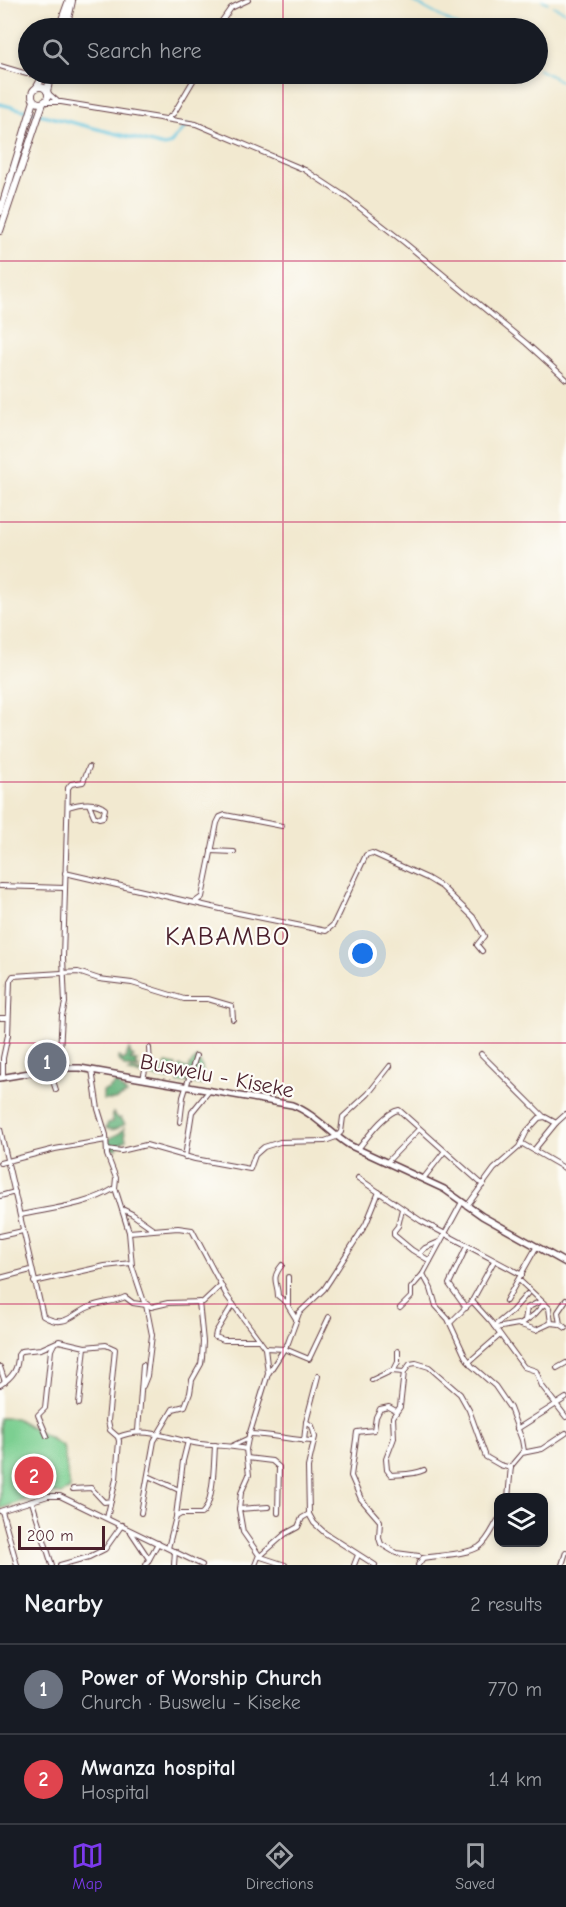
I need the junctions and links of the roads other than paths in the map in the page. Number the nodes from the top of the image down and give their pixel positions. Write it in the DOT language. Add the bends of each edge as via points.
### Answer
graph roads {
  1 [pos="70,0"];
  2 [pos="248,0"];
  3 [pos="63,18"];
  4 [pos="67,18"];
  5 [pos="224,18"];
  6 [pos="0,66"];
  7 [pos="18,71"];
  8 [pos="39,84"];
  9 [pos="49,84"];
  10 [pos="191,84"];
  11 [pos="37,87"];
  12 [pos="47,92"];
  13 [pos="34,101"];
  14 [pos="44,102"];
  15 [pos="61,102"];
  16 [pos="174,113"];
  17 [pos="166,120"];
  18 [pos="176,121"];
  19 [pos="0,212"];
  20 [pos="0,231"];
  21 [pos="566,379"];
  22 [pos="89,767"];
  23 [pos="89,804"];
  24 [pos="68,807"];
  25 [pos="282,826"];
  26 [pos="211,851"];
  27 [pos="234,852"];
  28 [pos="65,873"];
  29 [pos="0,886"];
  30 [pos="65,888"];
  31 [pos="195,902"];
  32 [pos="482,951"];
  33 [pos="63,974"];
  34 [pos="0,1018"];
  35 [pos="8,1018"];
  36 [pos="233,1019"];
  37 [pos="149,1048"];
  38 [pos="481,1054"];
  39 [pos="196,1056"];
  40 [pos="390,1066"];
  41 [pos="59,1068"];
  42 [pos="52,1069"];
  43 [pos="92,1070"];
  44 [pos="2,1078"];
  45 [pos="143,1079"];
  46 [pos="186,1087"];
  47 [pos="56,1090"];
  48 [pos="209,1091"];
  49 [pos="566,1114"];
  50 [pos="543,1116"];
  51 [pos="180,1122"];
  52 [pos="555,1123"];
  53 [pos="0,1129"];
  54 [pos="419,1129"];
  55 [pos="336,1137"];
  56 [pos="106,1140"];
  57 [pos="521,1143"];
  58 [pos="106,1149"];
  59 [pos="358,1150"];
  60 [pos="534,1150"];
  61 [pos="444,1152"];
  62 [pos="185,1156"];
  63 [pos="8,1161"];
  64 [pos="0,1163"];
  65 [pos="386,1163"];
  66 [pos="566,1169"];
  67 [pos="358,1178"];
  68 [pos="423,1179"];
  69 [pos="483,1185"];
  70 [pos="115,1188"];
  71 [pos="15,1192"];
  72 [pos="379,1192"];
  73 [pos="0,1196"];
  74 [pos="465,1204"];
  75 [pos="402,1209"];
  76 [pos="123,1210"];
  77 [pos="20,1215"];
  78 [pos="154,1229"];
  79 [pos="23,1231"];
  80 [pos="129,1232"];
  81 [pos="445,1233"];
  82 [pos="0,1236"];
  83 [pos="440,1242"];
  84 [pos="467,1246"];
  85 [pos="538,1246"];
  86 [pos="419,1254"];
  87 [pos="430,1261"];
  88 [pos="494,1261"];
  89 [pos="565,1261"];
  90 [pos="131,1263"];
  91 [pos="282,1265"];
  92 [pos="31,1270"];
  93 [pos="423,1274"];
  94 [pos="522,1275"];
  95 [pos="288,1277"];
  96 [pos="0,1278"];
  97 [pos="519,1280"];
  98 [pos="34,1282"];
  99 [pos="221,1285"];
  100 [pos="527,1294"];
  101 [pos="566,1300"];
  102 [pos="472,1301"];
  103 [pos="506,1301"];
  104 [pos="199,1302"];
  105 [pos="542,1302"];
  106 [pos="288,1303"];
  107 [pos="233,1304"];
  108 [pos="146,1305"];
  109 [pos="400,1308"];
  110 [pos="466,1308"];
  111 [pos="329,1317"];
  112 [pos="296,1319"];
  113 [pos="525,1321"];
  114 [pos="450,1323"];
  115 [pos="550,1323"];
  116 [pos="560,1324"];
  117 [pos="520,1325"];
  118 [pos="495,1327"];
  119 [pos="566,1328"];
  120 [pos="500,1335"];
  121 [pos="259,1340"];
  122 [pos="55,1342"];
  123 [pos="86,1347"];
  124 [pos="265,1348"];
  125 [pos="285,1348"];
  126 [pos="398,1351"];
  127 [pos="469,1362"];
  128 [pos="566,1363"];
  129 [pos="143,1365"];
  130 [pos="0,1367"];
  131 [pos="557,1368"];
  132 [pos="393,1371"];
  133 [pos="404,1372"];
  134 [pos="268,1374"];
  135 [pos="318,1376"];
  136 [pos="372,1380"];
  137 [pos="5,1382"];
  138 [pos="0,1385"];
  139 [pos="143,1386"];
  140 [pos="566,1398"];
  141 [pos="557,1403"];
  142 [pos="78,1404"];
  143 [pos="396,1411"];
  144 [pos="566,1417"];
  145 [pos="306,1422"];
  146 [pos="518,1429"];
  147 [pos="138,1431"];
  148 [pos="566,1433"];
  149 [pos="158,1434"];
  150 [pos="46,1436"];
  151 [pos="249,1436"];
  152 [pos="118,1437"];
  153 [pos="188,1441"];
  154 [pos="304,1441"];
  155 [pos="314,1442"];
  156 [pos="215,1445"];
  157 [pos="232,1446"];
  158 [pos="246,1449"];
  159 [pos="524,1451"];
  160 [pos="247,1458"];
  161 [pos="511,1468"];
  162 [pos="424,1470"];
  163 [pos="148,1476"];
  164 [pos="72,1489"];
  165 [pos="178,1490"];
  166 [pos="508,1493"];
  167 [pos="111,1501"];
  168 [pos="32,1502"];
  169 [pos="268,1507"];
  170 [pos="239,1509"];
  171 [pos="1,1511"];
  172 [pos="141,1513"];
  173 [pos="278,1513"];
  174 [pos="309,1514"];
  175 [pos="176,1517"];
  176 [pos="106,1518"];
  177 [pos="122,1525"];
  178 [pos="494,1526"];
  179 [pos="130,1530"];
  180 [pos="158,1543"];
  181 [pos="168,1548"];
  182 [pos="175,1551"];
  183 [pos="566,1552"];
  184 [pos="358,1555"];
  185 [pos="419,1556"];
  186 [pos="260,1557"];
  187 [pos="149,1559"];
  188 [pos="194,1563"];
  189 [pos="17,1565"];
  190 [pos="52,1565"];
  191 [pos="60,1565"];
  192 [pos="146,1565"];
  193 [pos="174,1565"];
  194 [pos="202,1565"];
  195 [pos="255,1565"];
  196 [pos="285,1565"];
  197 [pos="354,1565"];
  198 [pos="375,1565"];
  199 [pos="418,1565"];
  200 [pos="562,1565"];
  1 -- 3 [label="main road"];
  1 -- 4 [label="main road"];
  2 -- 5 [label="street" via="231,8"];
  6 -- 7 [label="street"];
  8 -- 11 [label="main road"];
  9 -- 12 [label="main road"];
  10 -- 16 [label="street"];
  11 -- 12 [label="main road"];
  11 -- 13 [label="main road" via="32,93"];
  12 -- 14 [label="main road"];
  12 -- 15 [label="street"];
  13 -- 14 [label="main road"];
  13 -- 19 [label="main road"];
  14 -- 15 [label="street"];
  14 -- 20 [label="main road"];
  15 -- 17 [label="street"];
  16 -- 17 [label="street"];
  16 -- 18 [label="street"];
  17 -- 18 [label="street"];
  18 -- 21 [label="street" via="207,127 305,170 330,186 405,243"];
  22 -- 24 [label="street" via="83,782 69,786"];
  23 -- 23 [label="street" via="104,807 103,817 94,816"];
  23 -- 24 [label="street"];
  24 -- 28 [label="street"];
  25 -- 26 [label="street" via="222,815"];
  26 -- 27 [label="street"];
  26 -- 31 [label="street" via="202,897"];
  28 -- 30 [label="street"];
  28 -- 31 [label="street"];
  29 -- 30 [label="street"];
  30 -- 33 [label="street"];
  31 -- 32 [label="street" via="326,931 333,925 366,855 372,853 446,891 478,923 484,936 477,945"];
  33 -- 35 [label="street" via="11,977"];
  33 -- 36 [label="street" via="78,972 188,1000 208,999 232,1006"];
  33 -- 41 [label="street" via="65,1003"];
  34 -- 35 [label="street"];
  35 -- 44 [label="street"];
  37 -- 45 [label="street" via="150,1064"];
  38 -- 50 [label="street"];
  39 -- 46 [label="street"];
  40 -- 55 [label="street" via="343,1117 341,1132"];
  41 -- 42 [label="main road, Buswelu - Kiseke"];
  41 -- 43 [label="main road, Buswelu - Kiseke"];
  42 -- 44 [label="main road, Buswelu - Kiseke"];
  42 -- 47 [label="street"];
  43 -- 45 [label="main road, Buswelu - Kiseke"];
  43 -- 56 [label="street"];
  45 -- 46 [label="main road, Buswelu - Kiseke"];
  46 -- 48 [label="main road, Buswelu - Kiseke"];
  46 -- 51 [label="street"];
  48 -- 55 [label="main road, Buswelu - Kiseke" via="292,1105 309,1113"];
  48 -- 62 [label="street" via="192,1112"];
  49 -- 52 [label="street"];
  50 -- 52 [label="street"];
  50 -- 57 [label="street"];
  52 -- 60 [label="street"];
  53 -- 63 [label="street"];
  54 -- 59 [label="street" via="399,1110 394,1111"];
  54 -- 61 [label="street"];
  54 -- 65 [label="street"];
  55 -- 59 [label="main road, Buswelu - Kiseke"];
  55 -- 62 [label="street" via="264,1147 255,1155 250,1169"];
  56 -- 58 [label="street"];
  56 -- 63 [label="street"];
  57 -- 60 [label="street"];
  57 -- 69 [label="street"];
  58 -- 62 [label="street" via="120,1151 143,1144"];
  58 -- 70 [label="street" via="116,1178"];
  59 -- 65 [label="main road, Buswelu - Kiseke"];
  60 -- 66 [label="street"];
  61 -- 68 [label="street"];
  61 -- 69 [label="street"];
  63 -- 64 [label="street"];
  63 -- 71 [label="street"];
  65 -- 68 [label="main road, Buswelu - Kiseke"];
  67 -- 72 [label="street"];
  68 -- 74 [label="main road, Buswelu - Kiseke"];
  69 -- 74 [label="street"];
  70 -- 76 [label="street"];
  70 -- 77 [label="street" via="71,1206"];
  71 -- 73 [label="street"];
  71 -- 77 [label="street"];
  72 -- 75 [label="street"];
  72 -- 112 [label="street" via="366,1224 336,1271"];
  74 -- 81 [label="street"];
  74 -- 85 [label="main road, Buswelu - Kiseke"];
  75 -- 81 [label="street"];
  75 -- 86 [label="street" via="394,1234"];
  76 -- 78 [label="street"];
  76 -- 80 [label="street"];
  77 -- 79 [label="street"];
  78 -- 80 [label="street"];
  78 -- 99 [label="street" via="192,1230"];
  79 -- 82 [label="street"];
  79 -- 92 [label="street"];
  80 -- 90 [label="street"];
  81 -- 83 [label="street"];
  81 -- 84 [label="street"];
  83 -- 86 [label="street"];
  83 -- 87 [label="street"];
  84 -- 88 [label="street"];
  84 -- 110 [label="street" via="449,1284"];
  85 -- 89 [label="main road, Buswelu - Kiseke"];
  85 -- 94 [label="street"];
  86 -- 87 [label="street"];
  87 -- 93 [label="street"];
  88 -- 94 [label="street"];
  88 -- 102 [label="street"];
  90 -- 98 [label="street"];
  90 -- 108 [label="street"];
  91 -- 106 [label="street" via="274,1280 278,1296"];
  92 -- 96 [label="street"];
  92 -- 98 [label="street"];
  93 -- 109 [label="street"];
  93 -- 114 [label="street" via="436,1306"];
  94 -- 97 [label="street"];
  95 -- 106 [label="street"];
  97 -- 103 [label="street"];
  97 -- 105 [label="street"];
  98 -- 108 [label="street" via="42,1313 49,1319 69,1320 89,1306 125,1297"];
  99 -- 104 [label="street" via="205,1302"];
  99 -- 107 [label="street"];
  100 -- 118 [label="street"];
  101 -- 116 [label="street" via="558,1312"];
  102 -- 110 [label="street"];
  102 -- 118 [label="street"];
  104 -- 108 [label="street"];
  104 -- 149 [label="street" via="201,1364 186,1404 173,1409"];
  105 -- 113 [label="street"];
  105 -- 113 [label="street" via="527,1308"];
  105 -- 115 [label="street" via="550,1311"];
  106 -- 112 [label="street"];
  107 -- 121 [label="street"];
  107 -- 121 [label="street" via="214,1337"];
  108 -- 139 [label="street" via="152,1331"];
  110 -- 114 [label="street"];
  111 -- 125 [label="street" via="309,1359"];
  112 -- 125 [label="street"];
  113 -- 117 [label="street"];
  114 -- 127 [label="street"];
  115 -- 116 [label="street"];
  115 -- 117 [label="street" via="536,1330"];
  116 -- 119 [label="street"];
  117 -- 118 [label="street"];
  118 -- 120 [label="street"];
  120 -- 127 [label="street"];
  120 -- 141 [label="street" via="524,1367 536,1371 542,1386"];
  121 -- 124 [label="street"];
  122 -- 123 [label="street"];
  122 -- 137 [label="street" via="41,1349 21,1351 17,1369"];
  122 -- 150 [label="street" via="44,1409 38,1414"];
  123 -- 142 [label="street"];
  123 -- 152 [label="street" via="106,1345 115,1349 108,1426"];
  124 -- 125 [label="street"];
  124 -- 134 [label="street"];
  125 -- 134 [label="street"];
  126 -- 132 [label="street"];
  127 -- 146 [label="street" via="495,1386"];
  128 -- 131 [label="street"];
  129 -- 139 [label="street"];
  130 -- 137 [label="street"];
  132 -- 133 [label="street"];
  132 -- 136 [label="street"];
  133 -- 143 [label="street" via="400,1407"];
  133 -- 161 [label="street" via="419,1363 452,1387 469,1410 486,1457"];
  134 -- 151 [label="street"];
  135 -- 145 [label="street"];
  137 -- 138 [label="street"];
  139 -- 147 [label="street"];
  140 -- 141 [label="street"];
  141 -- 144 [label="street"];
  141 -- 146 [label="street"];
  143 -- 162 [label="street" via="394,1438 386,1455 388,1473 393,1476"];
  143 -- 185 [label="street" via="389,1407 380,1409 374,1430 357,1432 350,1473 361,1499 380,1521 381,1544 396,1553"];
  145 -- 154 [label="street"];
  145 -- 155 [label="street" via="312,1426"];
  146 -- 159 [label="street"];
  147 -- 149 [label="street"];
  147 -- 152 [label="street"];
  148 -- 159 [label="street" via="539,1451"];
  149 -- 153 [label="street"];
  149 -- 163 [label="street"];
  151 -- 154 [label="street"];
  151 -- 157 [label="street"];
  151 -- 158 [label="street"];
  152 -- 167 [label="street"];
  153 -- 156 [label="street"];
  153 -- 165 [label="street"];
  154 -- 155 [label="street"];
  155 -- 174 [label="street" via="308,1467"];
  156 -- 157 [label="street"];
  156 -- 175 [label="street" via="206,1510"];
  157 -- 158 [label="street"];
  158 -- 160 [label="street"];
  159 -- 161 [label="street"];
  160 -- 170 [label="street" via="249,1472"];
  160 -- 173 [label="street" via="272,1461 279,1467"];
  161 -- 166 [label="street"];
  163 -- 165 [label="street"];
  163 -- 172 [label="street"];
  164 -- 167 [label="street" via="91,1488 104,1502"];
  165 -- 175 [label="street"];
  167 -- 176 [label="street"];
  168 -- 171 [label="street"];
  168 -- 176 [label="street" via="56,1495"];
  168 -- 190 [label="street"];
  169 -- 170 [label="street"];
  170 -- 186 [label="street" via="243,1532"];
  171 -- 189 [label="street"];
  174 -- 184 [label="street" via="325,1533"];
  174 -- 186 [label="street"];
  175 -- 181 [label="street"];
  176 -- 177 [label="street"];
  177 -- 179 [label="street"];
  177 -- 191 [label="street" via="105,1550"];
  178 -- 199 [label="street" via="478,1547 423,1558"];
  179 -- 180 [label="street"];
  179 -- 187 [label="street"];
  180 -- 181 [label="street"];
  180 -- 187 [label="street"];
  181 -- 182 [label="street"];
  182 -- 188 [label="street"];
  182 -- 193 [label="street"];
  183 -- 200 [label="street"];
  184 -- 197 [label="street"];
  184 -- 198 [label="street"];
  186 -- 195 [label="street"];
  186 -- 196 [label="street"];
  187 -- 192 [label="street"];
  188 -- 194 [label="street"];
}
